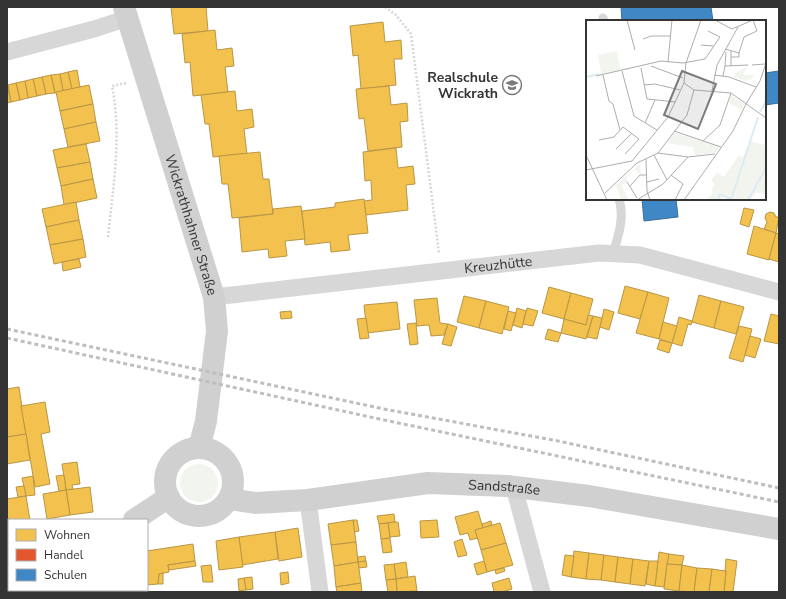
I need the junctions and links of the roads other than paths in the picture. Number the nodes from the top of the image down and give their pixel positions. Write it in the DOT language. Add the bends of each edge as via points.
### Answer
graph roads {
  1 [pos="126,12"];
  2 [pos="7,52"];
  3 [pos="619,200"];
  4 [pos="613,254"];
  5 [pos="779,292"];
  6 [pos="214,298"];
  7 [pos="199,448"];
  8 [pos="514,487"];
  9 [pos="168,497"];
  10 [pos="229,499"];
  11 [pos="308,500"];
  12 [pos="135,519"];
  13 [pos="779,529"];
  14 [pos="320,592"];
  15 [pos="544,592"];
  1 -- 2 [label="street" via="94,29"];
  1 -- 6 [label="main road, Wickrathhahner Straße"];
  3 -- 4 [label="lane" via="622,208 620,229"];
  4 -- 5 [label="street, Kreuzhütte" via="640,256"];
  4 -- 6 [label="street, Kreuzhütte" via="599,253"];
  6 -- 7 [label="main road, Wickrathhahner Straße" via="217,331 206,421"];
  7 -- 9 [label="main road" via="186,450 174,458 167,470 165,484"];
  7 -- 10 [label="main road" via="216,452 229,465 233,482"];
  8 -- 11 [label="main road, Sandstraße" via="428,483"];
  8 -- 13 [label="main road, Sandstraße" via="589,496"];
  8 -- 15 [label="street"];
  9 -- 10 [label="main road" via="186,514 198,516 210,514 221,508"];
  9 -- 12 [label="main road"];
  10 -- 11 [label="main road, Sandstraße" via="255,503"];
  11 -- 14 [label="street"];
}
